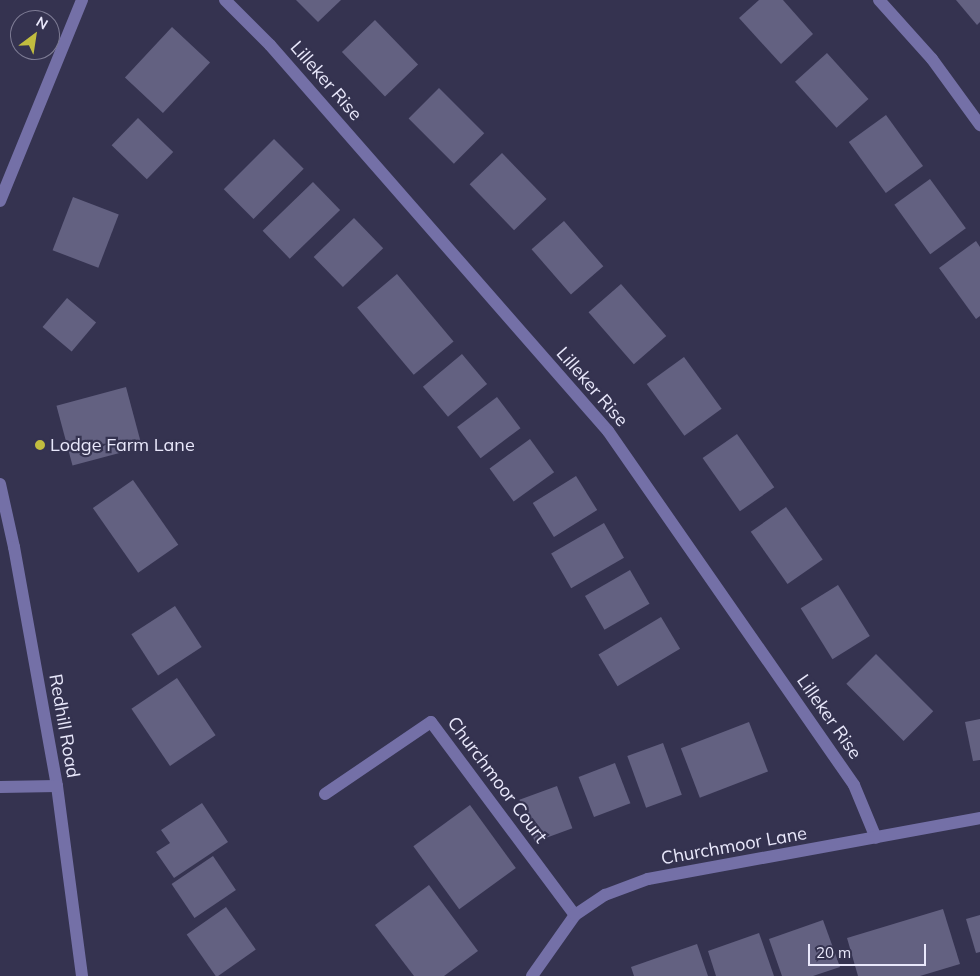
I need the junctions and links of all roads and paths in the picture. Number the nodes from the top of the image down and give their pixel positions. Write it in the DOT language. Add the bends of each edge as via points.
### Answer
graph roads {
  1 [pos="82,0"];
  2 [pos="225,0"];
  3 [pos="879,0"];
  4 [pos="980,126"];
  5 [pos="0,200"];
  6 [pos="0,484"];
  7 [pos="57,786"];
  8 [pos="0,787"];
  9 [pos="325,794"];
  10 [pos="980,818"];
  11 [pos="876,838"];
  12 [pos="575,915"];
  13 [pos="82,976"];
  14 [pos="532,976"];
  1 -- 5 [label="street"];
  2 -- 11 [label="street, Lilleker Rise" via="270,44 608,431 854,785"];
  3 -- 4 [label="street" via="932,59"];
  6 -- 7 [label="street, Redhill Road"];
  7 -- 8 [label="street"];
  7 -- 13 [label="street, Redhill Road"];
  9 -- 12 [label="street, Churchmoor Court" via="431,722"];
  10 -- 11 [label="street, Churchmoor Lane"];
  11 -- 12 [label="street, Churchmoor Lane" via="648,879 606,894"];
  12 -- 14 [label="street, Churchmoor Lane"];
}
